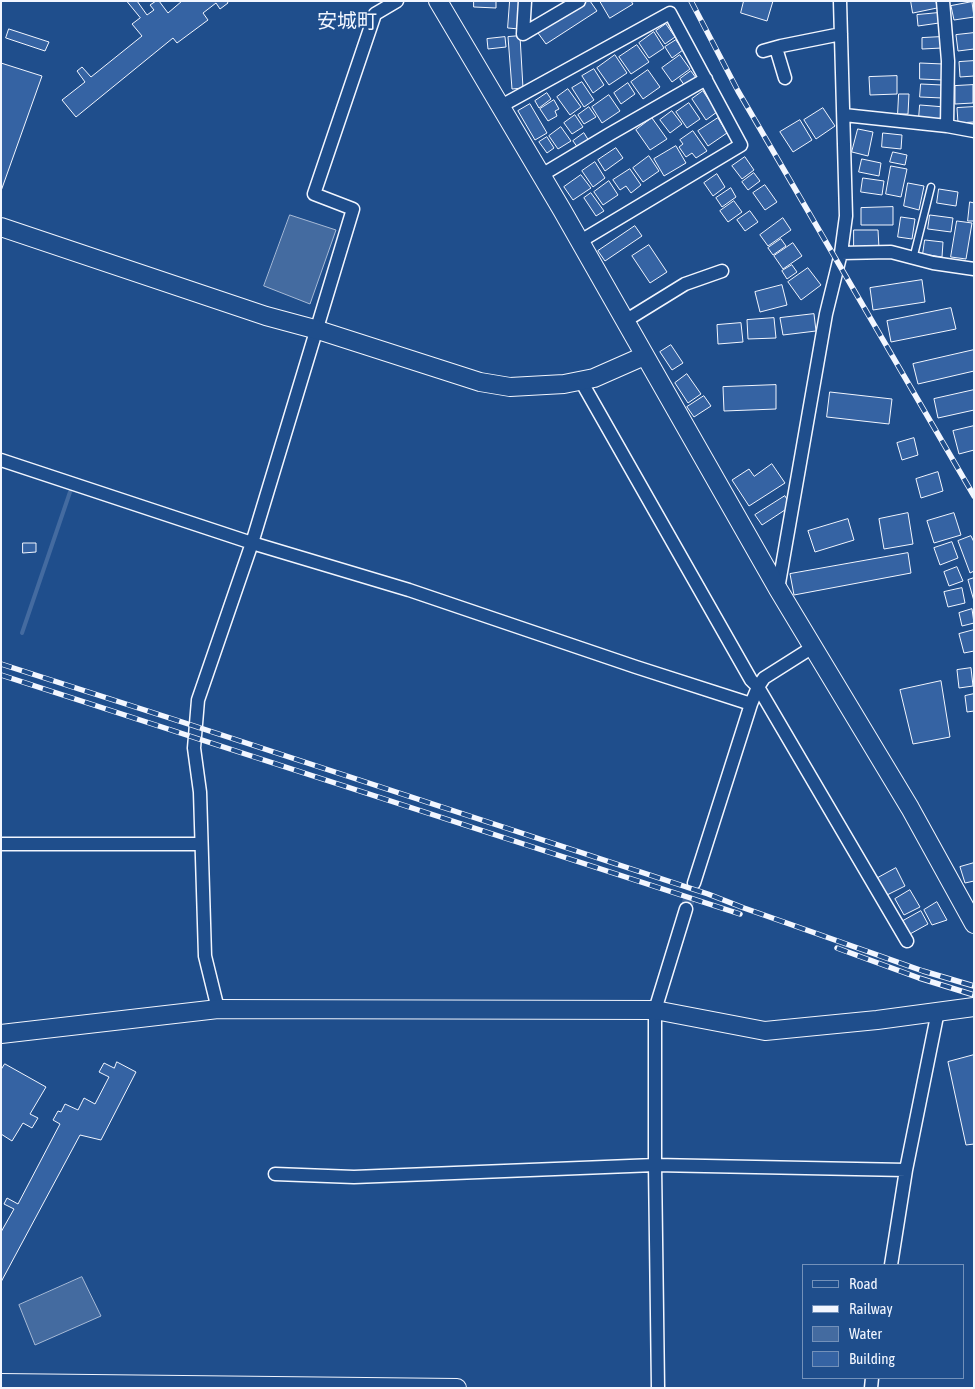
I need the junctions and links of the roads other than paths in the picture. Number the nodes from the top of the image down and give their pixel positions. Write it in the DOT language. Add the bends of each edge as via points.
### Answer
graph roads {
  1 [pos="397,1"];
  2 [pos="438,1"];
  3 [pos="526,1"];
  4 [pos="579,1"];
  5 [pos="840,1"];
  6 [pos="943,1"];
  7 [pos="841,34"];
  8 [pos="785,78"];
  9 [pos="706,79"];
  10 [pos="501,106"];
  11 [pos="844,115"];
  12 [pos="948,126"];
  13 [pos="974,131"];
  14 [pos="540,176"];
  15 [pos="931,187"];
  16 [pos="1,228"];
  17 [pos="579,242"];
  18 [pos="841,253"];
  19 [pos="913,259"];
  20 [pos="974,269"];
  21 [pos="722,271"];
  22 [pos="625,321"];
  23 [pos="318,330"];
  24 [pos="644,356"];
  25 [pos="582,380"];
  26 [pos="1,460"];
  27 [pos="252,543"];
  28 [pos="778,589"];
  29 [pos="813,647"];
  30 [pos="758,687"];
  31 [pos="751,704"];
  32 [pos="1,844"];
  33 [pos="201,844"];
  34 [pos="694,883"];
  35 [pos="686,909"];
  36 [pos="974,924"];
  37 [pos="907,941"];
  38 [pos="974,1007"];
  39 [pos="218,1009"];
  40 [pos="655,1010"];
  41 [pos="938,1012"];
  42 [pos="1,1034"];
  43 [pos="655,1165"];
  44 [pos="906,1170"];
  45 [pos="275,1174"];
  46 [pos="890,1264"];
  47 [pos="1,1383"];
  48 [pos="338,1387"];
  49 [pos="457,1388"];
  50 [pos="658,1388"];
  1 -- 23 [label="street" via="375,14 314,194 353,209"];
  2 -- 10 [label="street"];
  3 -- 4 [label="street" via="524,34"];
  5 -- 7 [label="street"];
  6 -- 12 [label="street" via="948,61"];
  7 -- 8 [label="street" via="769,49"];
  7 -- 11 [label="street"];
  9 -- 10 [label="street" via="670,13"];
  9 -- 14 [label="street"];
  9 -- 17 [label="street" via="741,145"];
  10 -- 14 [label="street"];
  11 -- 12 [label="street"];
  11 -- 18 [label="street" via="846,216"];
  12 -- 13 [label="street"];
  14 -- 17 [label="street"];
  15 -- 19 [label="lane"];
  16 -- 23 [label="street" via="266,316"];
  17 -- 22 [label="street"];
  18 -- 19 [label="street" via="891,252"];
  18 -- 28 [label="street" via="826,314"];
  19 -- 20 [label="street"];
  21 -- 22 [label="street" via="685,284"];
  22 -- 24 [label="street"];
  23 -- 25 [label="street" via="480,382 510,387"];
  23 -- 27 [label="street"];
  24 -- 25 [label="street"];
  24 -- 28 [label="street"];
  25 -- 30 [label="street" via="751,680"];
  26 -- 27 [label="street"];
  27 -- 31 [label="street" via="409,590"];
  27 -- 33 [label="street" via="198,700 194,748 200,792"];
  28 -- 29 [label="street"];
  29 -- 30 [label="street" via="764,678"];
  29 -- 36 [label="street" via="910,808"];
  30 -- 31 [label="street"];
  30 -- 37 [label="street"];
  31 -- 34 [label="street"];
  32 -- 33 [label="street"];
  33 -- 39 [label="street" via="205,956"];
  35 -- 40 [label="street"];
  38 -- 41 [label="street"];
  39 -- 40 [label="street"];
  39 -- 42 [label="street"];
  40 -- 41 [label="street" via="765,1031"];
  40 -- 43 [label="street"];
  41 -- 44 [label="street"];
  43 -- 44 [label="street"];
  43 -- 45 [label="street" via="354,1177"];
  43 -- 50 [label="street"];
  44 -- 46 [label="street"];
  47 -- 48 [label="street"];
  48 -- 49 [label="street"];
}
